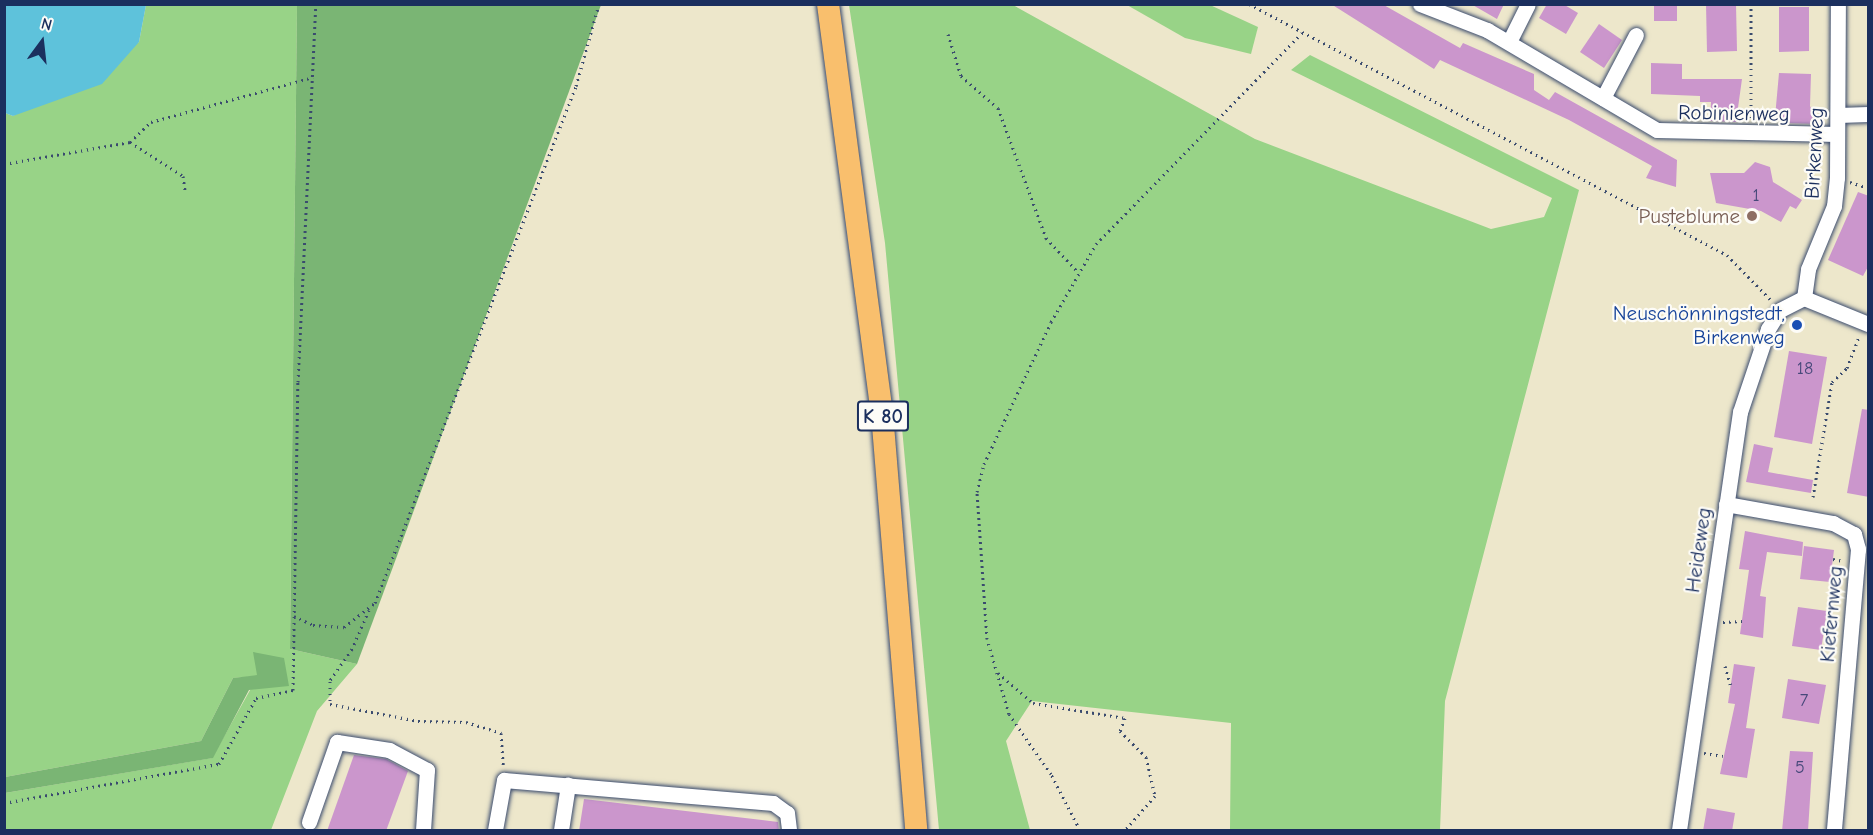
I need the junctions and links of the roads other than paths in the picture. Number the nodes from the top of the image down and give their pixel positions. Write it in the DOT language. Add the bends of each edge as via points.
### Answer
graph roads {
  1 [pos="828,4"];
  2 [pos="1420,4"];
  3 [pos="1528,4"];
  4 [pos="1838,4"];
  5 [pos="1636,35"];
  6 [pos="1509,42"];
  7 [pos="1603,98"];
  8 [pos="1869,114"];
  9 [pos="1838,115"];
  10 [pos="1837,134"];
  11 [pos="1804,298"];
  12 [pos="1864,330"];
  13 [pos="1726,504"];
  14 [pos="568,785"];
  15 [pos="309,822"];
  16 [pos="423,831"];
  17 [pos="495,831"];
  18 [pos="561,831"];
  19 [pos="789,831"];
  20 [pos="916,831"];
  21 [pos="1679,831"];
  22 [pos="1834,831"];
  1 -- 20 [label="highway, K 80" via="882,413"];
  2 -- 6 [label="street, Robinienweg"];
  3 -- 6 [label="street"];
  4 -- 9 [label="street, Birkenweg"];
  5 -- 7 [label="street"];
  6 -- 7 [label="street, Robinienweg"];
  7 -- 10 [label="street, Robinienweg" via="1667,133"];
  8 -- 9 [label="street"];
  9 -- 10 [label="street, Birkenweg"];
  10 -- 11 [label="street, Birkenweg" via="1834,206 1808,270"];
  11 -- 12 [label="street"];
  11 -- 13 [label="street, Heideweg" via="1780,310 1768,329 1740,412"];
  13 -- 21 [label="street, Heideweg"];
  13 -- 22 [label="street, Kiefernweg" via="1833,523 1854,534 1858,549"];
  14 -- 17 [label="street" via="504,780"];
  14 -- 18 [label="street"];
  14 -- 19 [label="street" via="774,803 787,813"];
  15 -- 16 [label="street" via="337,742 389,750 427,770"];
}
